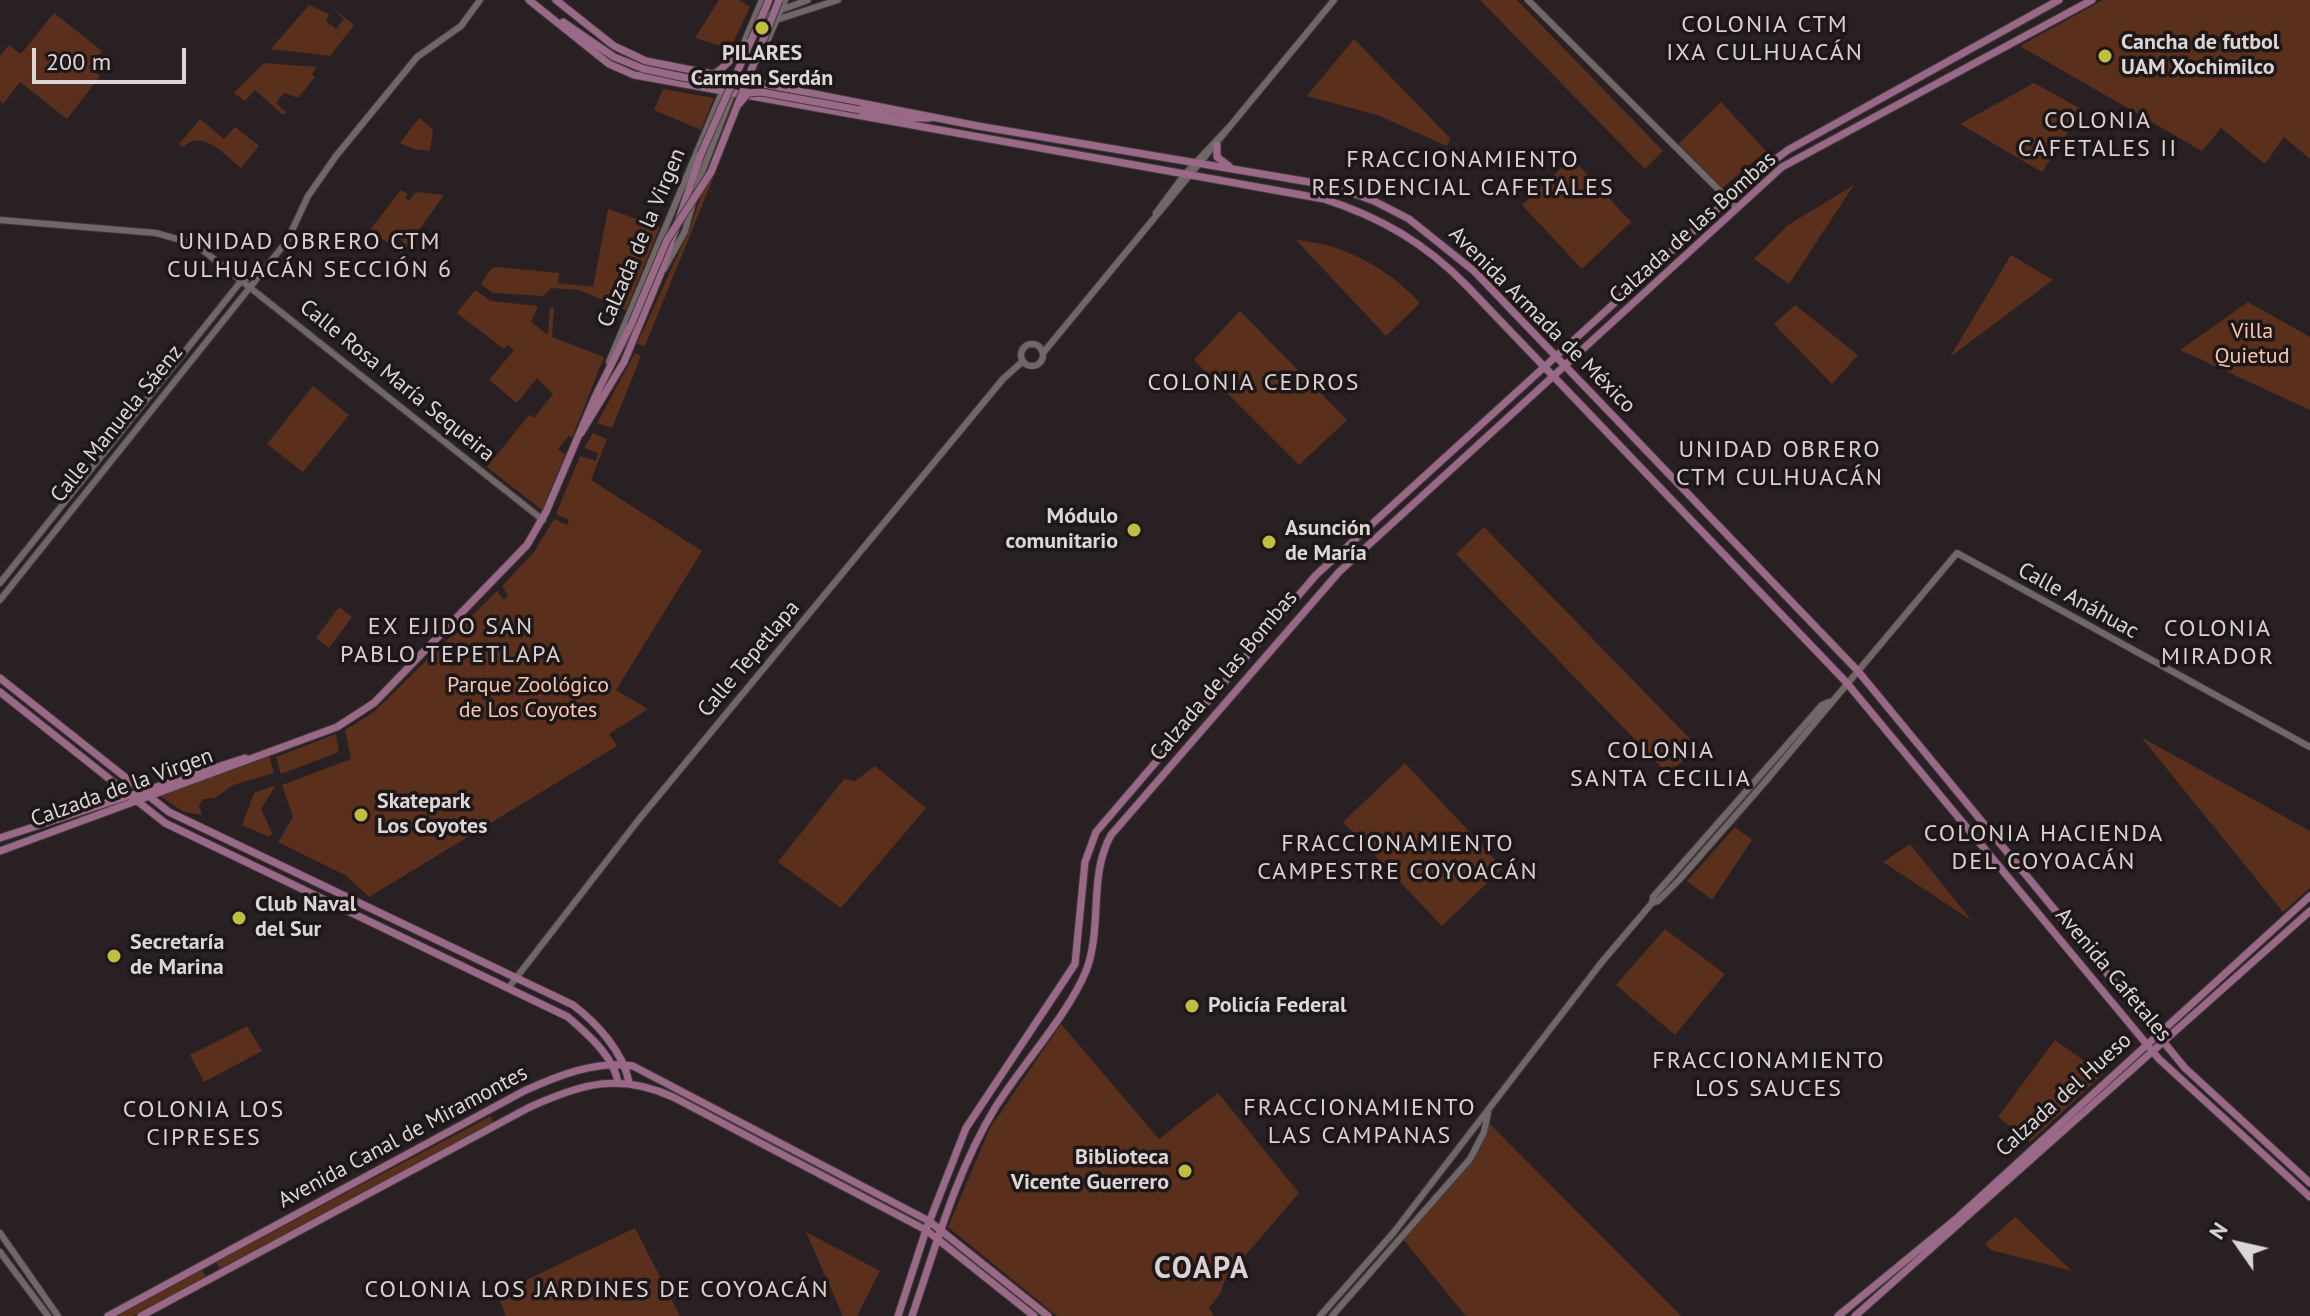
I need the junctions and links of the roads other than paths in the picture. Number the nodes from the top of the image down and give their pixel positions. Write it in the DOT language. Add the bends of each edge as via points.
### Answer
graph roads {
  1 [pos="529,0"];
  2 [pos="556,0"];
  3 [pos="762,0"];
  4 [pos="769,0"];
  5 [pos="779,0"];
  6 [pos="785,0"];
  7 [pos="808,0"];
  8 [pos="838,0"];
  9 [pos="1334,0"];
  10 [pos="1528,0"];
  11 [pos="2059,0"];
  12 [pos="2092,0"];
  13 [pos="482,2"];
  14 [pos="540,8"];
  15 [pos="781,11"];
  16 [pos="754,20"];
  17 [pos="776,20"];
  18 [pos="751,34"];
  19 [pos="768,38"];
  20 [pos="737,79"];
  21 [pos="749,82"];
  22 [pos="722,92"];
  23 [pos="732,94"];
  24 [pos="734,112"];
  25 [pos="932,117"];
  26 [pos="1231,125"];
  27 [pos="1217,145"];
  28 [pos="1200,162"];
  29 [pos="1231,167"];
  30 [pos="1189,174"];
  31 [pos="1756,174"];
  32 [pos="1764,183"];
  33 [pos="1728,199"];
  34 [pos="1737,208"];
  35 [pos="0,220"];
  36 [pos="262,272"];
  37 [pos="660,275"];
  38 [pos="242,280"];
  39 [pos="250,286"];
  40 [pos="1052,341"];
  41 [pos="1037,345"];
  42 [pos="1043,353"];
  43 [pos="1555,355"];
  44 [pos="1023,361"];
  45 [pos="1543,367"];
  46 [pos="1566,367"];
  47 [pos="1553,378"];
  48 [pos="595,397"];
  49 [pos="579,435"];
  50 [pos="543,520"];
  51 [pos="0,583"];
  52 [pos="0,600"];
  53 [pos="1857,670"];
  54 [pos="0,678"];
  55 [pos="1846,682"];
  56 [pos="0,692"];
  57 [pos="2310,747"];
  58 [pos="255,756"];
  59 [pos="110,781"];
  60 [pos="140,791"];
  61 [pos="127,795"];
  62 [pos="149,798"];
  63 [pos="137,802"];
  64 [pos="100,803"];
  65 [pos="0,838"];
  66 [pos="0,851"];
  67 [pos="276,864"];
  68 [pos="271,876"];
  69 [pos="2310,896"];
  70 [pos="2310,911"];
  71 [pos="518,976"];
  72 [pos="509,987"];
  73 [pos="2158,1035"];
  74 [pos="2164,1043"];
  75 [pos="2147,1044"];
  76 [pos="2154,1053"];
  77 [pos="623,1064"];
  78 [pos="611,1065"];
  79 [pos="629,1082"];
  80 [pos="618,1083"];
  81 [pos="1488,1113"];
  82 [pos="959,1143"];
  83 [pos="974,1149"];
  84 [pos="2310,1183"];
  85 [pos="2310,1197"];
  86 [pos="928,1225"];
  87 [pos="0,1233"];
  88 [pos="939,1234"];
  89 [pos="0,1252"];
  90 [pos="213,1259"];
  91 [pos="201,1266"];
  92 [pos="221,1273"];
  93 [pos="206,1281"];
  94 [pos="48,1316"];
  95 [pos="58,1316"];
  96 [pos="108,1316"];
  97 [pos="141,1316"];
  98 [pos="898,1316"];
  99 [pos="912,1316"];
  100 [pos="1034,1316"];
  101 [pos="1048,1316"];
  102 [pos="1320,1316"];
  103 [pos="1332,1316"];
  104 [pos="1838,1316"];
  105 [pos="1855,1316"];
  1 -- 14 [label="main road"];
  2 -- 20 [label="main road, Avenida Armada de México" via="635,57"];
  3 -- 16 [label="street, Calzada de la Virgen"];
  4 -- 18 [label="main road, Calzada de la Virgen, bridge"];
  5 -- 24 [label="main road, Calzada de la Virgen, bridge"];
  6 -- 15 [label="street"];
  7 -- 15 [label="street"];
  8 -- 17 [label="street"];
  9 -- 26 [label="street"];
  10 -- 33 [label="street"];
  11 -- 31 [label="main road, Calzada de las Bombas" via="1788,150"];
  12 -- 32 [label="main road, Calzada de las Bombas" via="1782,167"];
  13 -- 36 [label="street, Calle Manuela Sáenz" via="461,26 417,57 384,97 323,173 291,236"];
  14 -- 18 [label="main road, bridge" via="614,57 644,69 710,78 724,70"];
  14 -- 22 [label="main road, Avenida Armada de México" via="622,71"];
  15 -- 16 [label="street"];
  15 -- 17 [label="street"];
  16 -- 18 [label="street, Calzada de la Virgen"];
  17 -- 19 [label="street"];
  18 -- 19 [label="street" via="754,46"];
  18 -- 20 [label="street, Calzada de la Virgen"];
  18 -- 37 [label="main road, Calzada de la Virgen, bridge" via="701,154"];
  19 -- 21 [label="street"];
  20 -- 21 [label="main road, Avenida Armada de México"];
  21 -- 25 [label="main road, Avenida Armada de México"];
  22 -- 23 [label="main road, Avenida Armada de México"];
  22 -- 48 [label="street, Calzada de la Virgen"];
  23 -- 30 [label="main road, Avenida Armada de México"];
  23 -- 37 [label="street" via="685,231"];
  24 -- 25 [label="main road, bridge" via="748,93 761,92 899,118"];
  24 -- 48 [label="main road, Calzada de la Virgen, bridge" via="711,172 667,240"];
  25 -- 28 [label="main road, Avenida Armada de México"];
  26 -- 27 [label="street"];
  26 -- 28 [label="street"];
  27 -- 28 [label="street"];
  27 -- 29 [label="main road" via="1217,157"];
  28 -- 29 [label="main road, Avenida Armada de México"];
  28 -- 30 [label="street"];
  29 -- 43 [label="main road, Avenida Armada de México" via="1333,186 1392,209 1450,248"];
  30 -- 40 [label="street"];
  30 -- 45 [label="main road, Avenida Armada de México" via="1324,199 1402,232 1456,275"];
  31 -- 32 [label="main road"];
  31 -- 33 [label="main road, Calzada de las Bombas"];
  32 -- 34 [label="main road, Calzada de las Bombas"];
  33 -- 34 [label="street"];
  33 -- 43 [label="main road, Calzada de las Bombas"];
  34 -- 46 [label="main road, Calzada de las Bombas"];
  35 -- 38 [label="street, Calle Rosa María Sequeira" via="174,236 202,248"];
  36 -- 38 [label="street, Calle Manuela Sáenz"];
  36 -- 39 [label="street, Calle Manuela Sáenz"];
  37 -- 49 [label="main road, Calzada de la Virgen" via="624,362"];
  38 -- 39 [label="street, Calle Rosa María Sequeira"];
  38 -- 51 [label="street, Calle Manuela Sáenz"];
  39 -- 50 [label="street, Calle Rosa María Sequeira"];
  39 -- 52 [label="street, Calle Manuela Sáenz"];
  40 -- 41 [label="street"];
  40 -- 42 [label="street"];
  41 -- 42 [label="street"];
  41 -- 44 [label="street, Calle Tepetlapa" via="1023,348"];
  42 -- 44 [label="street" via="1036,366"];
  43 -- 45 [label="main road, Calzada de las Bombas"];
  43 -- 46 [label="main road, Avenida Armada de México"];
  44 -- 71 [label="street, Calle Tepetlapa" via="640,818"];
  45 -- 47 [label="main road, Avenida Armada de México"];
  45 -- 82 [label="main road, Calzada de las Bombas" via="1316,575 1096,832 1085,862 1075,964"];
  46 -- 47 [label="main road, Calzada de las Bombas"];
  46 -- 53 [label="main road, Avenida Armada de México"];
  47 -- 55 [label="main road, Avenida Armada de México"];
  47 -- 83 [label="main road, Calzada de las Bombas" via="1321,591 1111,835 1100,860 1085,973"];
  48 -- 49 [label="main road, Calzada de la Virgen"];
  49 -- 50 [label="main road, Calzada de la Virgen"];
  50 -- 58 [label="main road, Calzada de la Virgen" via="515,560 366,709 337,727"];
  53 -- 55 [label="street"];
  53 -- 57 [label="street, Calle Anáhuac" via="1957,553"];
  53 -- 73 [label="main road, Avenida Cafetales"];
  54 -- 60 [label="main road"];
  55 -- 75 [label="main road, Avenida Cafetales"];
  55 -- 81 [label="street" via="1679,880 1652,903 1595,970"];
  56 -- 59 [label="main road"];
  58 -- 60 [label="main road, Calzada de la Virgen"];
  58 -- 62 [label="main road, Calzada de la Virgen"];
  59 -- 61 [label="main road"];
  59 -- 64 [label="main road" via="109,793"];
  60 -- 61 [label="main road, Calzada de la Virgen"];
  60 -- 62 [label="main road"];
  61 -- 63 [label="main road"];
  61 -- 64 [label="main road, Calzada de la Virgen"];
  62 -- 63 [label="main road, Calzada de la Virgen"];
  62 -- 67 [label="main road"];
  63 -- 66 [label="main road, Calzada de la Virgen"];
  63 -- 68 [label="main road" via="165,823"];
  64 -- 65 [label="main road, Calzada de la Virgen"];
  67 -- 68 [label="main road"];
  67 -- 71 [label="main road"];
  68 -- 72 [label="main road"];
  69 -- 73 [label="main road, Calzada del Hueso"];
  70 -- 74 [label="main road, Calzada del Hueso"];
  71 -- 72 [label="street, Calle Tepetlapa"];
  71 -- 77 [label="main road" via="580,1011 603,1033"];
  72 -- 78 [label="main road" via="568,1017"];
  73 -- 74 [label="main road, Avenida Cafetales"];
  73 -- 75 [label="main road, Calzada del Hueso"];
  74 -- 76 [label="main road, Calzada del Hueso"];
  74 -- 84 [label="main road, Avenida Cafetales"];
  75 -- 76 [label="main road, Avenida Cafetales"];
  75 -- 104 [label="main road, Calzada del Hueso" via="1956,1219"];
  76 -- 85 [label="main road, Avenida Cafetales"];
  76 -- 105 [label="main road, Calzada del Hueso"];
  77 -- 78 [label="main road, Avenida Canal de Miramontes"];
  77 -- 79 [label="main road"];
  77 -- 86 [label="main road, Avenida Canal de Miramontes"];
  78 -- 80 [label="main road"];
  78 -- 90 [label="main road, Avenida Canal de Miramontes" via="569,1073 524,1091"];
  79 -- 80 [label="main road, Avenida Canal de Miramontes"];
  79 -- 86 [label="main road, Avenida Canal de Miramontes" via="649,1085"];
  80 -- 92 [label="main road, Avenida Canal de Miramontes" via="596,1083 528,1108"];
  81 -- 102 [label="street"];
  81 -- 103 [label="street" via="1470,1159"];
  82 -- 83 [label="main road"];
  82 -- 86 [label="main road, Calzada de las Bombas"];
  83 -- 88 [label="main road, Calzada de las Bombas"];
  86 -- 88 [label="main road, Avenida Canal de Miramontes"];
  86 -- 98 [label="main road, Calzada de las Bombas"];
  87 -- 95 [label="street"];
  88 -- 99 [label="main road, Calzada de las Bombas"];
  88 -- 100 [label="main road, Avenida Canal de Miramontes"];
  88 -- 101 [label="main road, Avenida Canal de Miramontes"];
  89 -- 94 [label="street"];
  90 -- 91 [label="main road, Avenida Canal de Miramontes"];
  90 -- 92 [label="main road" via="212,1269"];
  91 -- 93 [label="main road" via="210,1271"];
  91 -- 96 [label="main road, Avenida Canal de Miramontes"];
  92 -- 93 [label="main road, Avenida Canal de Miramontes"];
  93 -- 97 [label="main road, Avenida Canal de Miramontes"];
}
